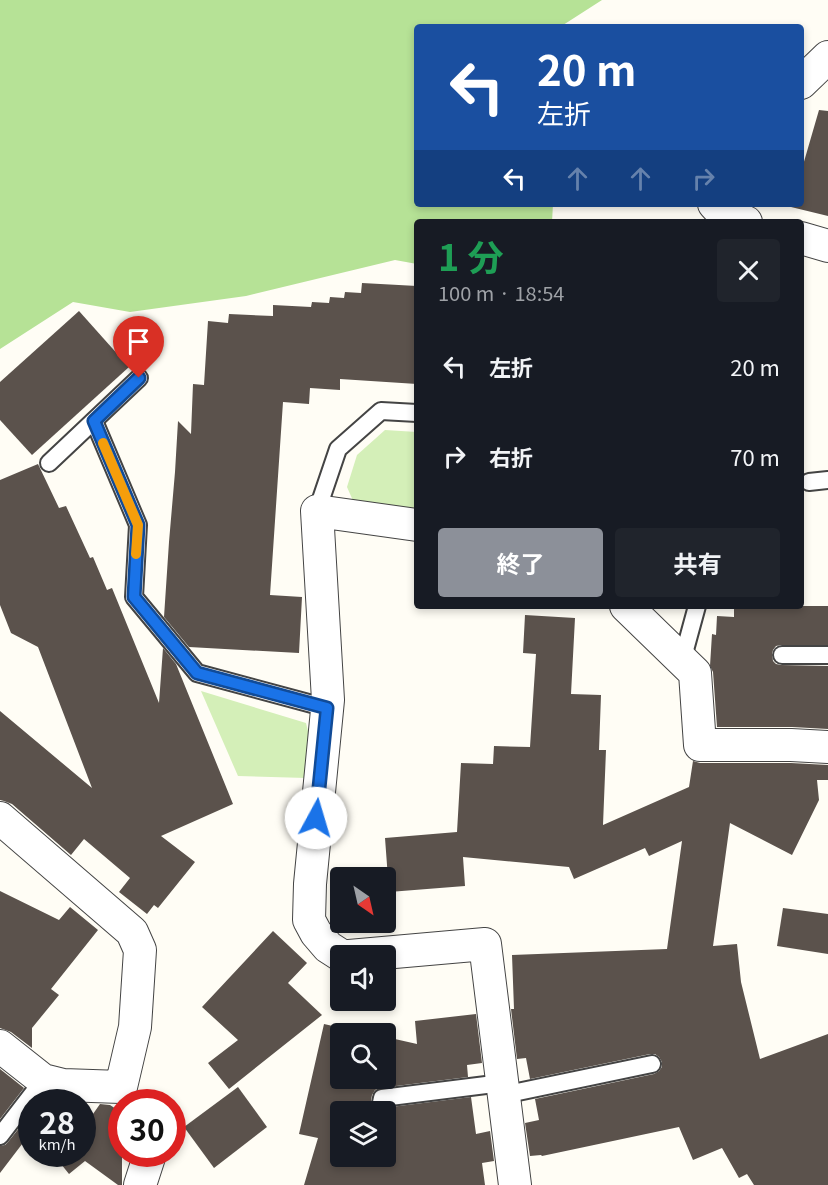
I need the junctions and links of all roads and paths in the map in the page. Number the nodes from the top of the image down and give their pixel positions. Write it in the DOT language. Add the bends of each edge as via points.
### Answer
graph roads {
  1 [pos="828,57"];
  2 [pos="804,80"];
  3 [pos="717,207"];
  4 [pos="736,219"];
  5 [pos="804,239"];
  6 [pos="828,246"];
  7 [pos="139,378"];
  8 [pos="414,413"];
  9 [pos="94,421"];
  10 [pos="49,463"];
  11 [pos="828,480"];
  12 [pos="809,482"];
  13 [pos="317,511"];
  14 [pos="414,525"];
  15 [pos="629,609"];
  16 [pos="696,609"];
  17 [pos="782,655"];
  18 [pos="828,655"];
  19 [pos="682,661"];
  20 [pos="327,708"];
  21 [pos="828,747"];
  22 [pos="0,818"];
  23 [pos="330,948"];
  24 [pos="396,952"];
  25 [pos="0,1046"];
  26 [pos="652,1064"];
  27 [pos="43,1080"];
  28 [pos="130,1089"];
  29 [pos="503,1089"];
  30 [pos="108,1092"];
  31 [pos="381,1101"];
  32 [pos="0,1136"];
  33 [pos="146,1167"];
  34 [pos="141,1185"];
  35 [pos="515,1185"];
  1 -- 2 [label="street"];
  3 -- 4 [label="street" via="725,216"];
  5 -- 6 [label="street"];
  7 -- 9 [label="lane"];
  8 -- 13 [label="lane" via="381,411 338,448"];
  9 -- 10 [label="lane"];
  9 -- 20 [label="lane" via="138,525 134,597 197,673"];
  11 -- 12 [label="lane"];
  13 -- 14 [label="street"];
  13 -- 20 [label="street"];
  15 -- 19 [label="street"];
  16 -- 19 [label="lane"];
  17 -- 18 [label="lane"];
  19 -- 21 [label="street" via="695,673 700,745"];
  20 -- 23 [label="street" via="309,920"];
  22 -- 28 [label="street" via="132,932 140,950"];
  24 -- 29 [label="street" via="484,944"];
  25 -- 27 [label="street"];
  26 -- 29 [label="lane"];
  27 -- 30 [label="street"];
  27 -- 32 [label="lane"];
  29 -- 31 [label="lane"];
  29 -- 35 [label="street"];
  33 -- 34 [label="street"];
}
